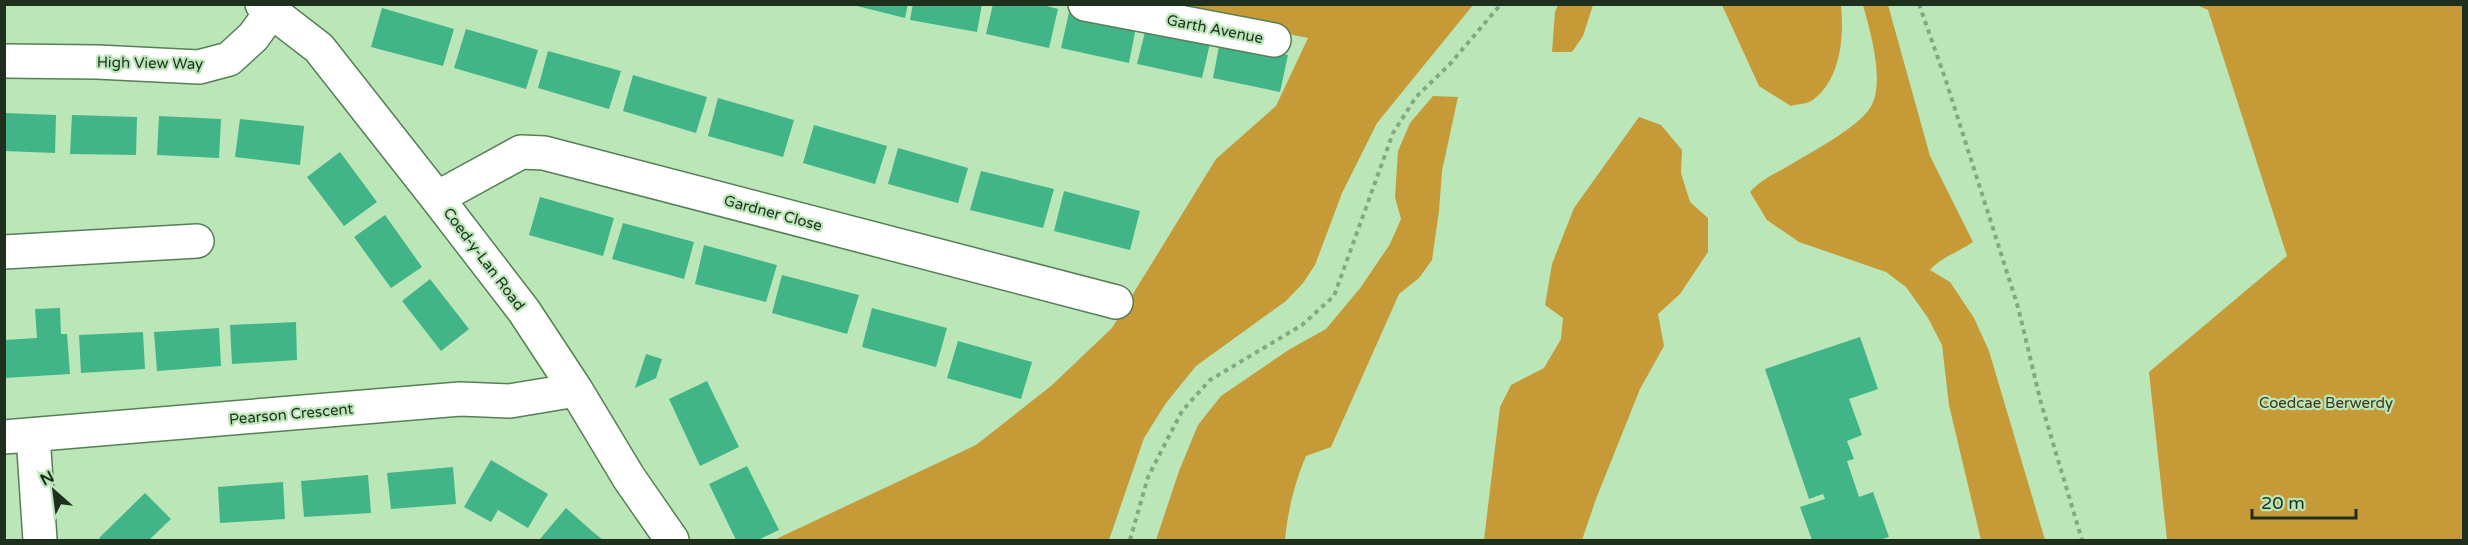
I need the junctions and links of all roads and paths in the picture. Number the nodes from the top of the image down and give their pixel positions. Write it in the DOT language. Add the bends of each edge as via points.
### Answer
graph roads {
  1 [pos="1085,4"];
  2 [pos="1500,4"];
  3 [pos="1919,4"];
  4 [pos="267,8"];
  5 [pos="1274,40"];
  6 [pos="4,61"];
  7 [pos="437,198"];
  8 [pos="197,241"];
  9 [pos="4,252"];
  10 [pos="1116,302"];
  11 [pos="576,390"];
  12 [pos="19,436"];
  13 [pos="40,540"];
  14 [pos="672,540"];
  15 [pos="1131,540"];
  16 [pos="2082,540"];
  1 -- 5 [label="street, Garth Avenue"];
  2 -- 15 [label="path" via="1450,64 1416,97 1393,134 1334,296 1302,325 1210,380 1182,411 1148,477"];
  3 -- 16 [label="path" via="2018,307 2041,403"];
  4 -- 6 [label="street, High View Way" via="253,37 229,59 199,67"];
  4 -- 7 [label="street, Coed-y-Lan Road" via="319,48"];
  7 -- 10 [label="street, Gardner Close" via="521,152 544,153"];
  7 -- 11 [label="street, Coed-y-Lan Road" via="524,311"];
  8 -- 9 [label="street"];
  11 -- 12 [label="street, Pearson Crescent" via="510,401 460,399"];
  11 -- 14 [label="street, Coed-y-Lan Road"];
  12 -- 13 [label="street"];
}
